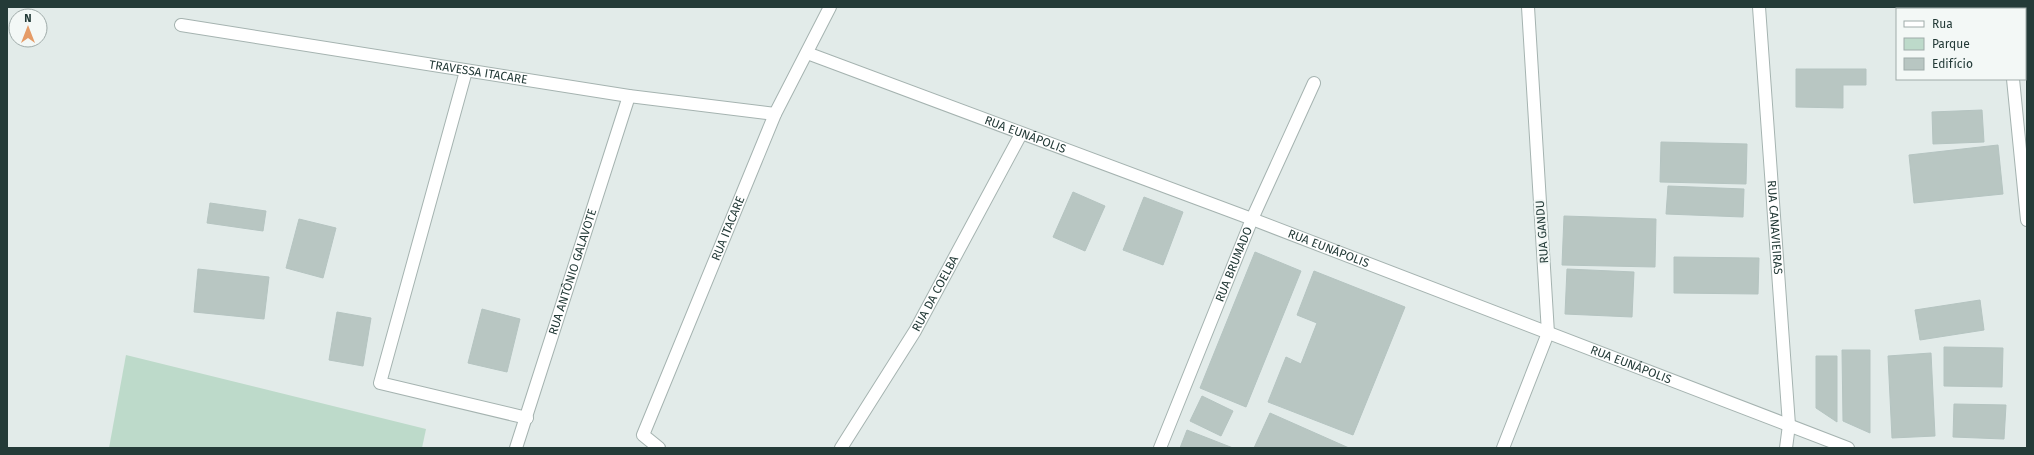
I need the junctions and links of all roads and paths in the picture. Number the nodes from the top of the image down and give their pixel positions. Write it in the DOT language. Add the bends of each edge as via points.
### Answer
graph roads {
  1 [pos="830,7"];
  2 [pos="1528,7"];
  3 [pos="1759,7"];
  4 [pos="181,25"];
  5 [pos="807,53"];
  6 [pos="466,71"];
  7 [pos="2013,80"];
  8 [pos="1314,83"];
  9 [pos="629,96"];
  10 [pos="775,114"];
  11 [pos="1021,134"];
  12 [pos="1252,219"];
  13 [pos="2027,220"];
  14 [pos="1548,332"];
  15 [pos="527,418"];
  16 [pos="1789,425"];
  17 [pos="516,448"];
  18 [pos="658,448"];
  19 [pos="841,448"];
  20 [pos="1160,448"];
  21 [pos="1503,448"];
  22 [pos="1786,448"];
  23 [pos="1848,448"];
  1 -- 5 [label="street, RUA ITACARE"];
  2 -- 14 [label="street, RUA GANDU"];
  3 -- 16 [label="street, RUA CANAVIEIRAS"];
  4 -- 6 [label="street, TRAVESSA ITACARE"];
  5 -- 10 [label="street, RUA ITACARE"];
  5 -- 11 [label="street, RUA EUNÁPOLIS"];
  6 -- 9 [label="street, TRAVESSA ITACARE"];
  6 -- 15 [label="street" via="380,383"];
  7 -- 13 [label="street"];
  8 -- 12 [label="street, RUA BRUMADO"];
  9 -- 10 [label="street, TRAVESSA ITACARE"];
  9 -- 15 [label="street, RUA ANTÔNIO GALAVOTE"];
  10 -- 18 [label="street, RUA ITACARE" via="643,435"];
  11 -- 12 [label="street, RUA EUNÁPOLIS"];
  11 -- 19 [label="street, RUA DA COELBA" via="914,332"];
  12 -- 14 [label="street, RUA EUNÁPOLIS"];
  12 -- 20 [label="street, RUA BRUMADO"];
  14 -- 16 [label="street, RUA EUNÁPOLIS"];
  14 -- 21 [label="street, RUA GANDU"];
  15 -- 17 [label="street, RUA ANTÔNIO GALAVOTE"];
  16 -- 22 [label="street, RUA CANAVIEIRAS"];
  16 -- 23 [label="street, RUA EUNÁPOLIS"];
}
